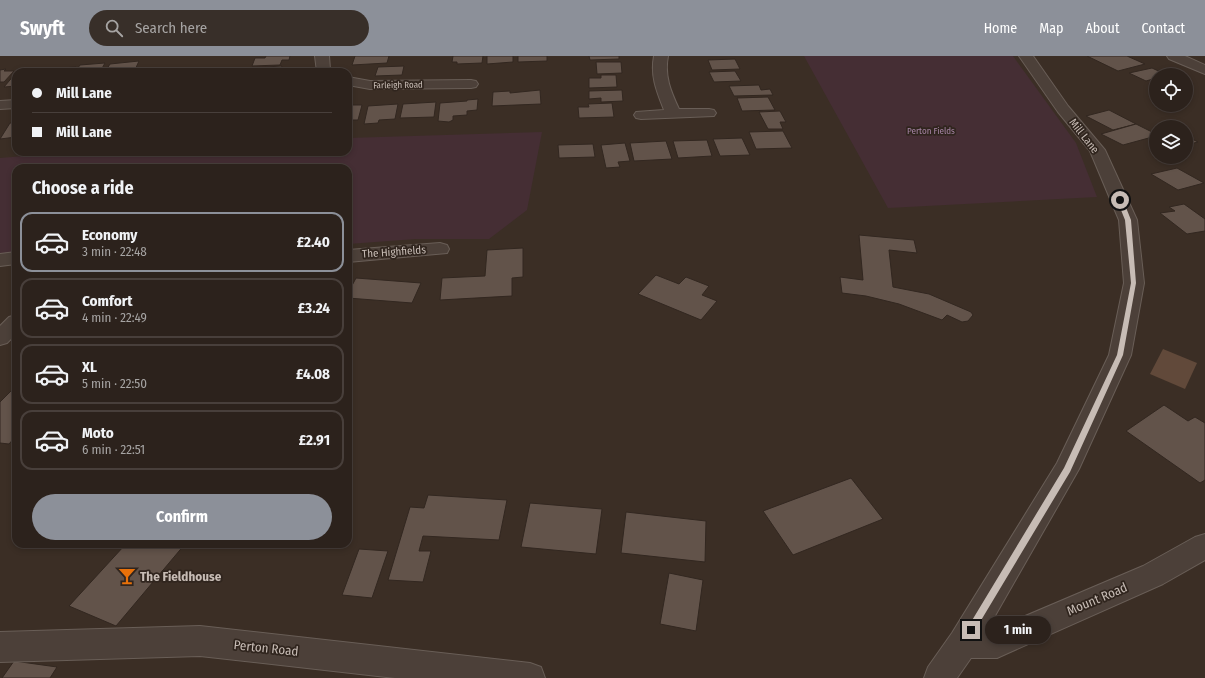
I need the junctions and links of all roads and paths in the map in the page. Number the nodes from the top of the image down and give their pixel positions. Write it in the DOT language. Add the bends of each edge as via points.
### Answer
graph roads {
  1 [pos="322,56"];
  2 [pos="661,56"];
  3 [pos="1026,56"];
  4 [pos="1174,56"];
  5 [pos="323,68"];
  6 [pos="1205,70"];
  7 [pos="352,82"];
  8 [pos="471,84"];
  9 [pos="12,104"];
  10 [pos="0,105"];
  11 [pos="709,113"];
  12 [pos="674,114"];
  13 [pos="641,115"];
  14 [pos="440,249"];
  15 [pos="352,256"];
  16 [pos="12,258"];
  17 [pos="0,260"];
  18 [pos="12,326"];
  19 [pos="0,338"];
  20 [pos="1205,546"];
  21 [pos="963,643"];
  22 [pos="0,648"];
  23 [pos="530,678"];
  24 [pos="939,678"];
  1 -- 5 [label="street"];
  2 -- 12 [label="street" via="660,79"];
  3 -- 21 [label="street, Mill Lane" via="1063,109 1097,150 1110,176 1128,220 1134,283 1120,355 1067,469"];
  4 -- 6 [label="street"];
  7 -- 8 [label="street, Farleigh Road" via="370,85 449,79"];
  9 -- 10 [label="street"];
  11 -- 12 [label="street"];
  12 -- 13 [label="street"];
  14 -- 15 [label="street, The Highfields"];
  16 -- 17 [label="street"];
  18 -- 19 [label="street"];
  20 -- 21 [label="street, Mount Road" via="1153,575 997,643"];
  21 -- 24 [label="street, Mill Lane"];
  22 -- 23 [label="street, Perton Road" via="200,641"];
}
